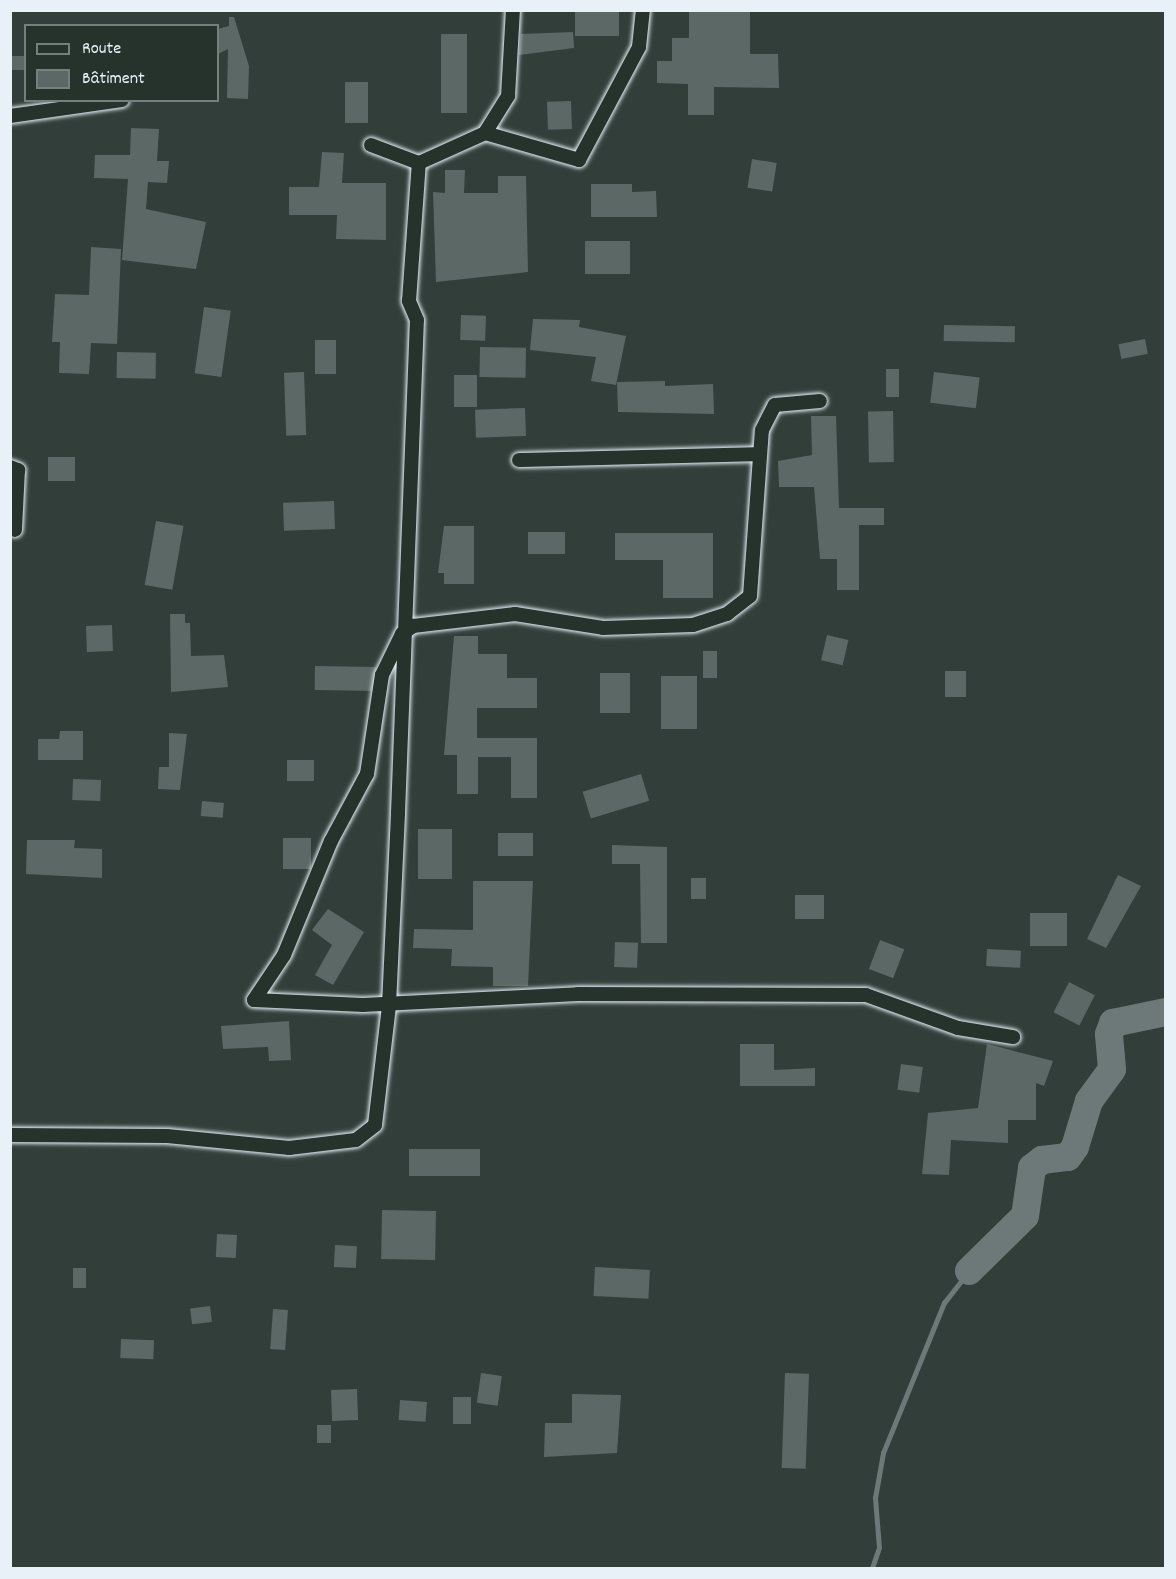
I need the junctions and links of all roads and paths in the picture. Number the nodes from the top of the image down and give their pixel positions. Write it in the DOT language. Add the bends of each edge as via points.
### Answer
graph roads {
  1 [pos="513,10"];
  2 [pos="643,10"];
  3 [pos="108,102"];
  4 [pos="10,116"];
  5 [pos="485,133"];
  6 [pos="371,145"];
  7 [pos="419,163"];
  8 [pos="820,401"];
  9 [pos="757,454"];
  10 [pos="519,460"];
  11 [pos="10,467"];
  12 [pos="15,530"];
  13 [pos="402,634"];
  14 [pos="389,1005"];
  15 [pos="1013,1037"];
  16 [pos="10,1135"];
  1 -- 5 [label="street" via="508,96"];
  2 -- 5 [label="street" via="639,47 579,160"];
  3 -- 4 [label="street"];
  5 -- 7 [label="street"];
  6 -- 7 [label="street"];
  7 -- 13 [label="street" via="410,301 417,320"];
  8 -- 9 [label="street" via="775,405"];
  9 -- 10 [label="street"];
  9 -- 13 [label="street" via="750,596 727,614 693,625 603,628 515,614 413,626"];
  11 -- 12 [label="street" via="18,470"];
  13 -- 14 [label="street"];
  13 -- 14 [label="street" via="382,675 367,774 331,841 284,955 254,1000"];
  14 -- 15 [label="street" via="578,994 866,994 958,1028"];
  14 -- 16 [label="street" via="375,1125 356,1140 289,1148 168,1136"];
}
